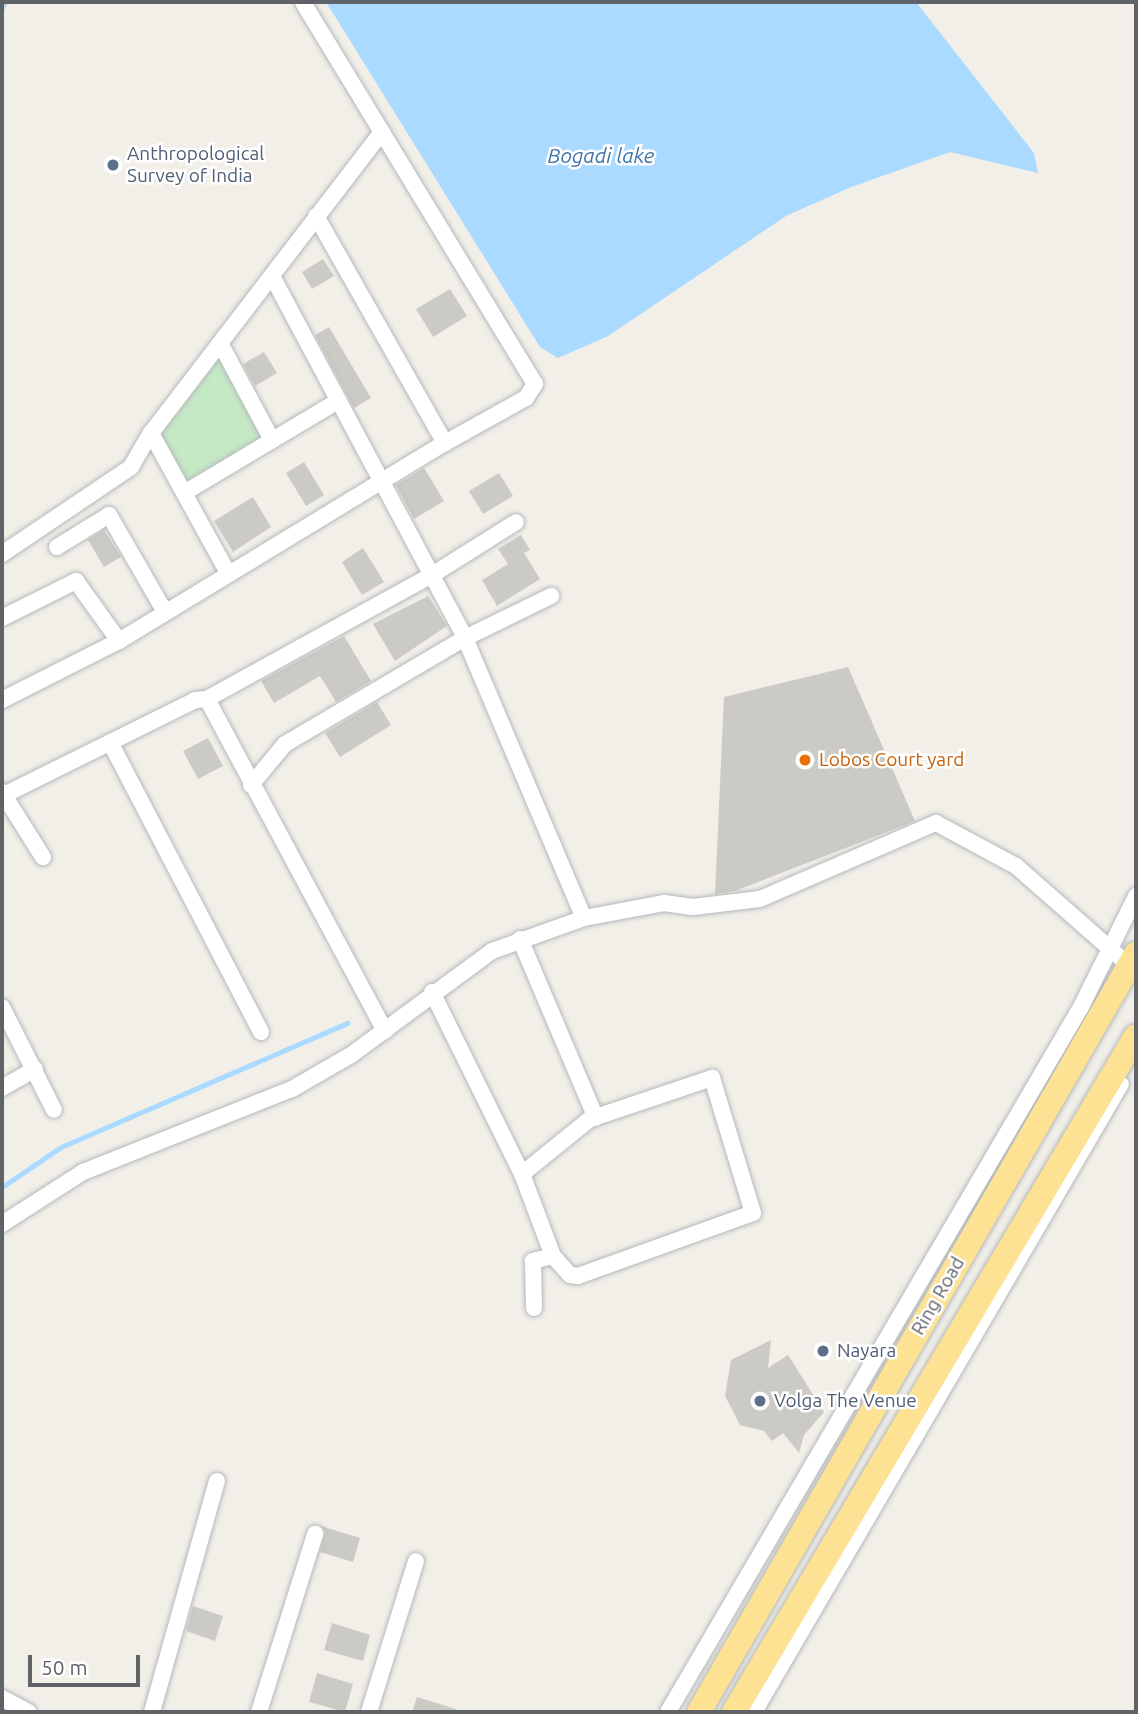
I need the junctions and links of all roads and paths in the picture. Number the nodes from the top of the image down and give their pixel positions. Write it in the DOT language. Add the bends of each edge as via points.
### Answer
graph roads {
  1 [pos="303,2"];
  2 [pos="382,132"];
  3 [pos="316,216"];
  4 [pos="272,276"];
  5 [pos="220,344"];
  6 [pos="338,401"];
  7 [pos="150,433"];
  8 [pos="272,440"];
  9 [pos="445,443"];
  10 [pos="383,484"];
  11 [pos="184,493"];
  12 [pos="516,522"];
  13 [pos="57,547"];
  14 [pos="2,554"];
  15 [pos="228,573"];
  16 [pos="432,575"];
  17 [pos="551,596"];
  18 [pos="165,612"];
  19 [pos="2,618"];
  20 [pos="465,638"];
  21 [pos="118,641"];
  22 [pos="208,699"];
  23 [pos="2,701"];
  24 [pos="110,742"];
  25 [pos="251,785"];
  26 [pos="3,793"];
  27 [pos="43,857"];
  28 [pos="1136,896"];
  29 [pos="584,918"];
  30 [pos="520,939"];
  31 [pos="1111,950"];
  32 [pos="1134,960"];
  33 [pos="432,992"];
  34 [pos="2,1007"];
  35 [pos="384,1031"];
  36 [pos="261,1032"];
  37 [pos="1136,1036"];
  38 [pos="1136,1057"];
  39 [pos="35,1069"];
  40 [pos="2,1087"];
  41 [pos="54,1110"];
  42 [pos="596,1118"];
  43 [pos="522,1174"];
  44 [pos="2,1224"];
  45 [pos="553,1256"];
  46 [pos="534,1308"];
  47 [pos="217,1481"];
  48 [pos="315,1534"];
  49 [pos="416,1561"];
  50 [pos="2,1698"];
  51 [pos="28,1712"];
  52 [pos="152,1712"];
  53 [pos="259,1712"];
  54 [pos="369,1712"];
  55 [pos="668,1712"];
  56 [pos="699,1712"];
  57 [pos="734,1712"];
  58 [pos="754,1712"];
  1 -- 2 [label="street"];
  2 -- 3 [label="street"];
  2 -- 9 [label="street" via="536,384 526,398"];
  3 -- 4 [label="street"];
  3 -- 9 [label="street"];
  4 -- 5 [label="street"];
  4 -- 6 [label="street"];
  5 -- 7 [label="street"];
  5 -- 8 [label="street"];
  6 -- 8 [label="street"];
  6 -- 10 [label="street"];
  7 -- 11 [label="street"];
  7 -- 14 [label="street" via="131,467"];
  8 -- 11 [label="street"];
  9 -- 10 [label="street"];
  10 -- 15 [label="street"];
  10 -- 16 [label="street"];
  11 -- 15 [label="street"];
  12 -- 16 [label="street"];
  13 -- 18 [label="street" via="109,516"];
  15 -- 18 [label="street"];
  16 -- 20 [label="street"];
  16 -- 22 [label="street"];
  17 -- 20 [label="street"];
  18 -- 21 [label="street"];
  19 -- 21 [label="street" via="76,581"];
  20 -- 25 [label="street" via="285,744"];
  20 -- 29 [label="street"];
  21 -- 23 [label="street"];
  22 -- 24 [label="street" via="195,700"];
  22 -- 25 [label="street"];
  24 -- 26 [label="street"];
  24 -- 36 [label="street"];
  25 -- 35 [label="street"];
  26 -- 27 [label="street"];
  28 -- 31 [label="street"];
  29 -- 30 [label="street"];
  29 -- 31 [label="street" via="664,903 693,906 760,899 936,823 1016,866"];
  30 -- 33 [label="street" via="492,951"];
  30 -- 42 [label="street"];
  31 -- 32 [label="street"];
  31 -- 55 [label="street"];
  32 -- 56 [label="highway, Ring Road"];
  33 -- 35 [label="street"];
  33 -- 43 [label="street"];
  34 -- 39 [label="street"];
  35 -- 44 [label="street" via="292,1089 83,1172"];
  37 -- 57 [label="highway, Ring Road"];
  38 -- 58 [label="street"];
  39 -- 40 [label="street"];
  39 -- 41 [label="street"];
  42 -- 43 [label="street"];
  42 -- 45 [label="street" via="712,1078 753,1213 578,1276 570,1275"];
  43 -- 45 [label="street"];
  45 -- 46 [label="street" via="534,1261"];
  47 -- 52 [label="street"];
  48 -- 53 [label="street"];
  49 -- 54 [label="street"];
  50 -- 51 [label="street"];
}
